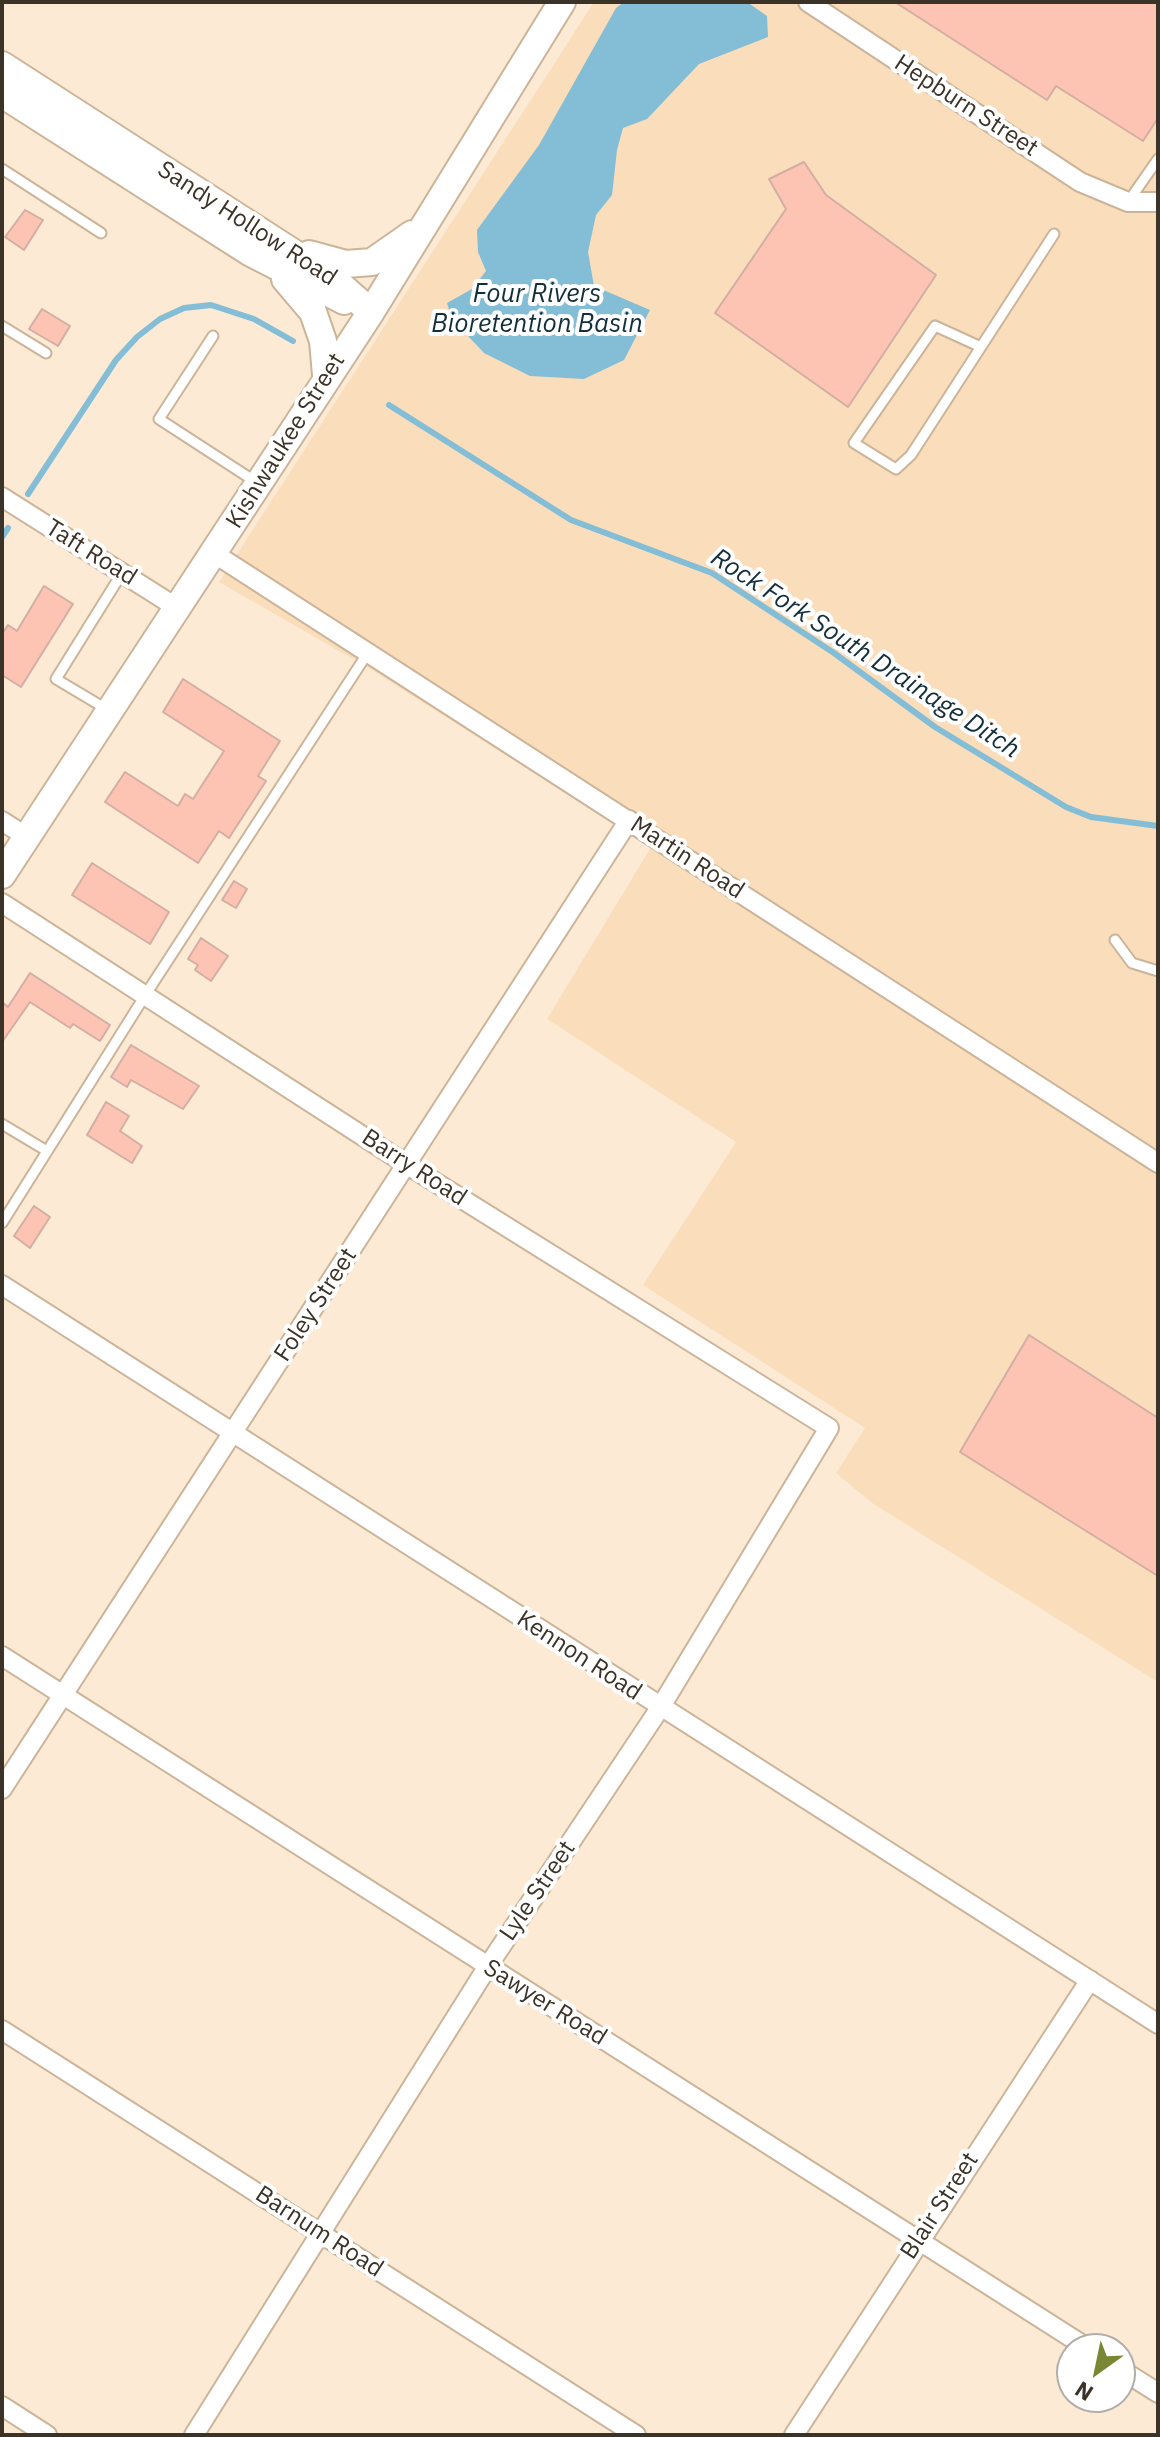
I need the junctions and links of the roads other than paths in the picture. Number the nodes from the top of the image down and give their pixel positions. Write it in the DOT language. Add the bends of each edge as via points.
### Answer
graph roads {
  1 [pos="562,2"];
  2 [pos="808,2"];
  3 [pos="2,65"];
  4 [pos="2,94"];
  5 [pos="1158,159"];
  6 [pos="2,169"];
  7 [pos="1128,202"];
  8 [pos="1158,202"];
  9 [pos="427,221"];
  10 [pos="101,233"];
  11 [pos="1054,234"];
  12 [pos="278,243"];
  13 [pos="251,253"];
  14 [pos="371,312"];
  15 [pos="2,326"];
  16 [pos="213,336"];
  17 [pos="981,347"];
  18 [pos="46,353"];
  19 [pos="326,375"];
  20 [pos="259,484"];
  21 [pos="2,497"];
  22 [pos="215,554"];
  23 [pos="122,572"];
  24 [pos="179,609"];
  25 [pos="367,654"];
  26 [pos="110,712"];
  27 [pos="629,820"];
  28 [pos="2,821"];
  29 [pos="27,837"];
  30 [pos="2,875"];
  31 [pos="2,903"];
  32 [pos="1115,940"];
  33 [pos="1158,971"];
  34 [pos="146,994"];
  35 [pos="2,1124"];
  36 [pos="47,1151"];
  37 [pos="1158,1163"];
  38 [pos="406,1164"];
  39 [pos="2,1223"];
  40 [pos="2,1285"];
  41 [pos="829,1428"];
  42 [pos="233,1433"];
  43 [pos="2,1656"];
  44 [pos="62,1695"];
  45 [pos="660,1708"];
  46 [pos="2,1789"];
  47 [pos="488,1966"];
  48 [pos="1090,1980"];
  49 [pos="1158,2024"];
  50 [pos="2,2030"];
  51 [pos="321,2234"];
  52 [pos="918,2240"];
  53 [pos="1064,2333"];
  54 [pos="1136,2379"];
  55 [pos="1158,2393"];
  56 [pos="2,2406"];
  57 [pos="47,2435"];
  58 [pos="194,2435"];
  59 [pos="636,2435"];
  60 [pos="794,2435"];
  1 -- 9 [label="street, Kishwaukee Street"];
  2 -- 7 [label="street, Hepburn Street" via="1080,182"];
  3 -- 12 [label="street, Sandy Hollow Road"];
  4 -- 13 [label="street, Sandy Hollow Road"];
  5 -- 7 [label="lane"];
  6 -- 10 [label="lane"];
  7 -- 8 [label="street"];
  9 -- 12 [label="street" via="372,262 346,264"];
  9 -- 14 [label="street, Kishwaukee Street"];
  11 -- 17 [label="lane"];
  12 -- 14 [label="street, Sandy Hollow Road" via="331,277"];
  13 -- 14 [label="street, Sandy Hollow Road"];
  13 -- 19 [label="street" via="291,284 313,312"];
  14 -- 19 [label="street, Kishwaukee Street"];
  15 -- 18 [label="lane"];
  16 -- 20 [label="lane" via="159,419"];
  17 -- 17 [label="lane" via="911,455 896,469 854,443 935,326"];
  19 -- 20 [label="street, Kishwaukee Street"];
  20 -- 22 [label="street, Kishwaukee Street"];
  21 -- 23 [label="street, Taft Road"];
  22 -- 24 [label="street, Kishwaukee Street"];
  22 -- 25 [label="street, Martin Road"];
  23 -- 24 [label="street, Taft Road"];
  23 -- 26 [label="lane" via="56,679"];
  24 -- 26 [label="street, Kishwaukee Street"];
  25 -- 27 [label="street, Martin Road"];
  25 -- 34 [label="lane"];
  26 -- 29 [label="street, Kishwaukee Street"];
  27 -- 37 [label="street, Martin Road"];
  27 -- 38 [label="street, Foley Street"];
  28 -- 29 [label="street"];
  29 -- 30 [label="street, Kishwaukee Street"];
  31 -- 34 [label="street, Barry Road"];
  32 -- 33 [label="lane" via="1132,963"];
  34 -- 36 [label="lane"];
  34 -- 38 [label="street, Barry Road"];
  35 -- 36 [label="lane"];
  36 -- 39 [label="lane"];
  38 -- 41 [label="street, Barry Road"];
  38 -- 42 [label="street, Foley Street"];
  40 -- 42 [label="street, Kennon Road"];
  41 -- 45 [label="street, Lyle Street"];
  42 -- 44 [label="street, Foley Street"];
  42 -- 45 [label="street, Kennon Road"];
  43 -- 44 [label="street, Sawyer Road"];
  44 -- 46 [label="street, Foley Street"];
  44 -- 47 [label="street, Sawyer Road"];
  45 -- 47 [label="street, Lyle Street"];
  45 -- 48 [label="street, Kennon Road"];
  47 -- 51 [label="street, Lyle Street"];
  47 -- 52 [label="street, Sawyer Road"];
  48 -- 49 [label="street, Kennon Road"];
  48 -- 52 [label="street, Blair Street"];
  50 -- 51 [label="street, Barnum Road"];
  51 -- 58 [label="street, Lyle Street"];
  51 -- 59 [label="street, Barnum Road"];
  52 -- 53 [label="street, Sawyer Road"];
  52 -- 60 [label="street, Blair Street"];
  54 -- 55 [label="street"];
  56 -- 57 [label="street"];
}
